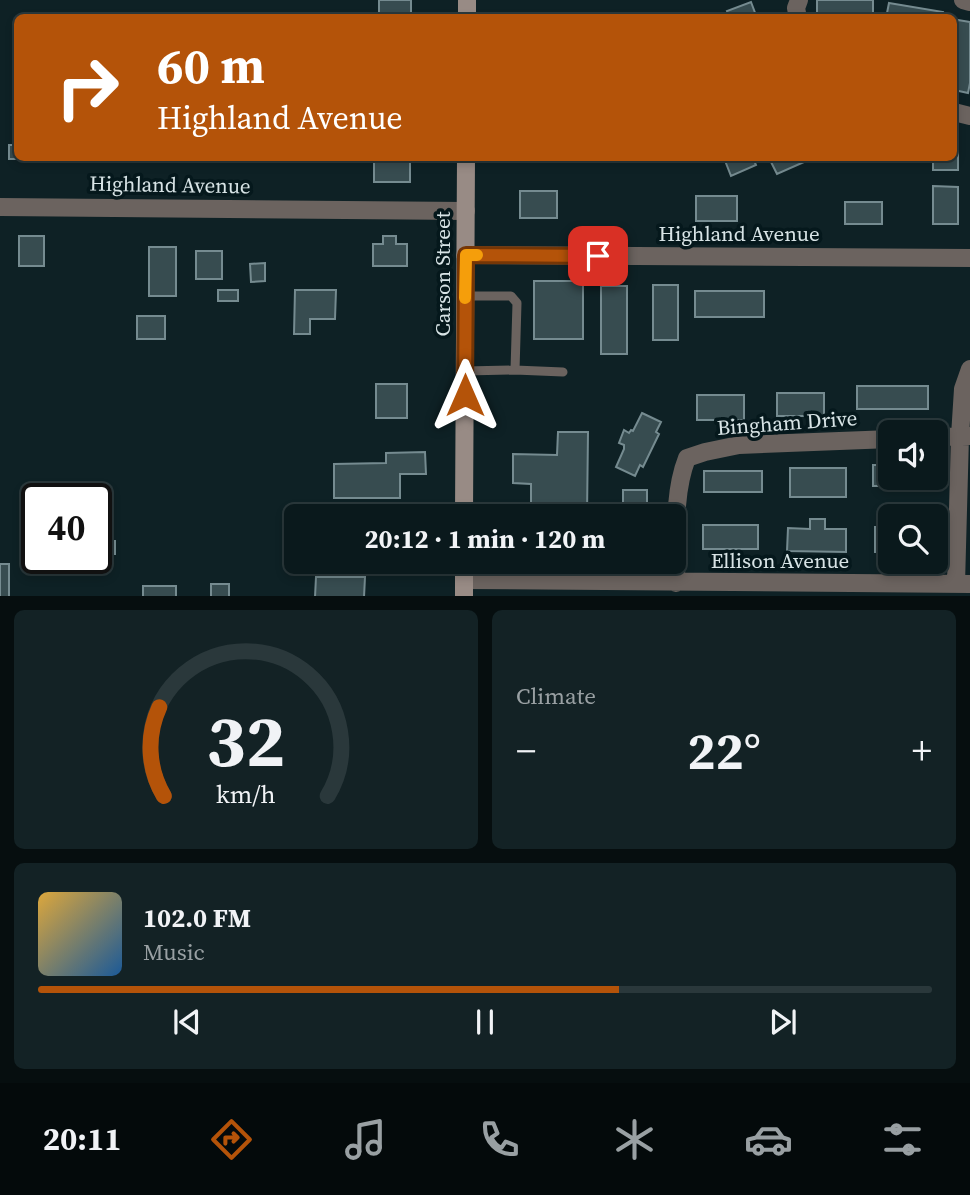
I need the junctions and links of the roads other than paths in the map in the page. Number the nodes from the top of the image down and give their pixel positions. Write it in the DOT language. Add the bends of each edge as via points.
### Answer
graph roads {
  1 [pos="962,0"];
  2 [pos="970,2"];
  3 [pos="466,161"];
  4 [pos="0,206"];
  5 [pos="466,211"];
  6 [pos="466,255"];
  7 [pos="970,258"];
  8 [pos="466,296"];
  9 [pos="970,369"];
  10 [pos="516,370"];
  11 [pos="465,371"];
  12 [pos="563,372"];
  13 [pos="965,436"];
  14 [pos="878,440"];
  15 [pos="464,504"];
  16 [pos="464,579"];
  17 [pos="676,583"];
  18 [pos="963,584"];
  19 [pos="656,590"];
  20 [pos="781,590"];
  1 -- 2 [label="street"];
  3 -- 5 [label="street, Carson Street"];
  4 -- 5 [label="street, Highland Avenue"];
  5 -- 6 [label="street, Carson Street"];
  6 -- 7 [label="street, Highland Avenue"];
  6 -- 8 [label="street, Carson Street"];
  8 -- 10 [label="lane" via="511,296 517,300"];
  8 -- 11 [label="street, Carson Street"];
  9 -- 13 [label="street" via="963,389"];
  10 -- 11 [label="lane"];
  10 -- 12 [label="lane"];
  11 -- 15 [label="street, Carson Street"];
  13 -- 18 [label="street"];
  14 -- 17 [label="street, Bingham Drive" via="739,445 687,458 678,497"];
  16 -- 19 [label="street, Ellison Avenue"];
  17 -- 19 [label="street, Ellison Avenue"];
  17 -- 20 [label="street, Ellison Avenue"];
  18 -- 20 [label="street, Ellison Avenue"];
}
